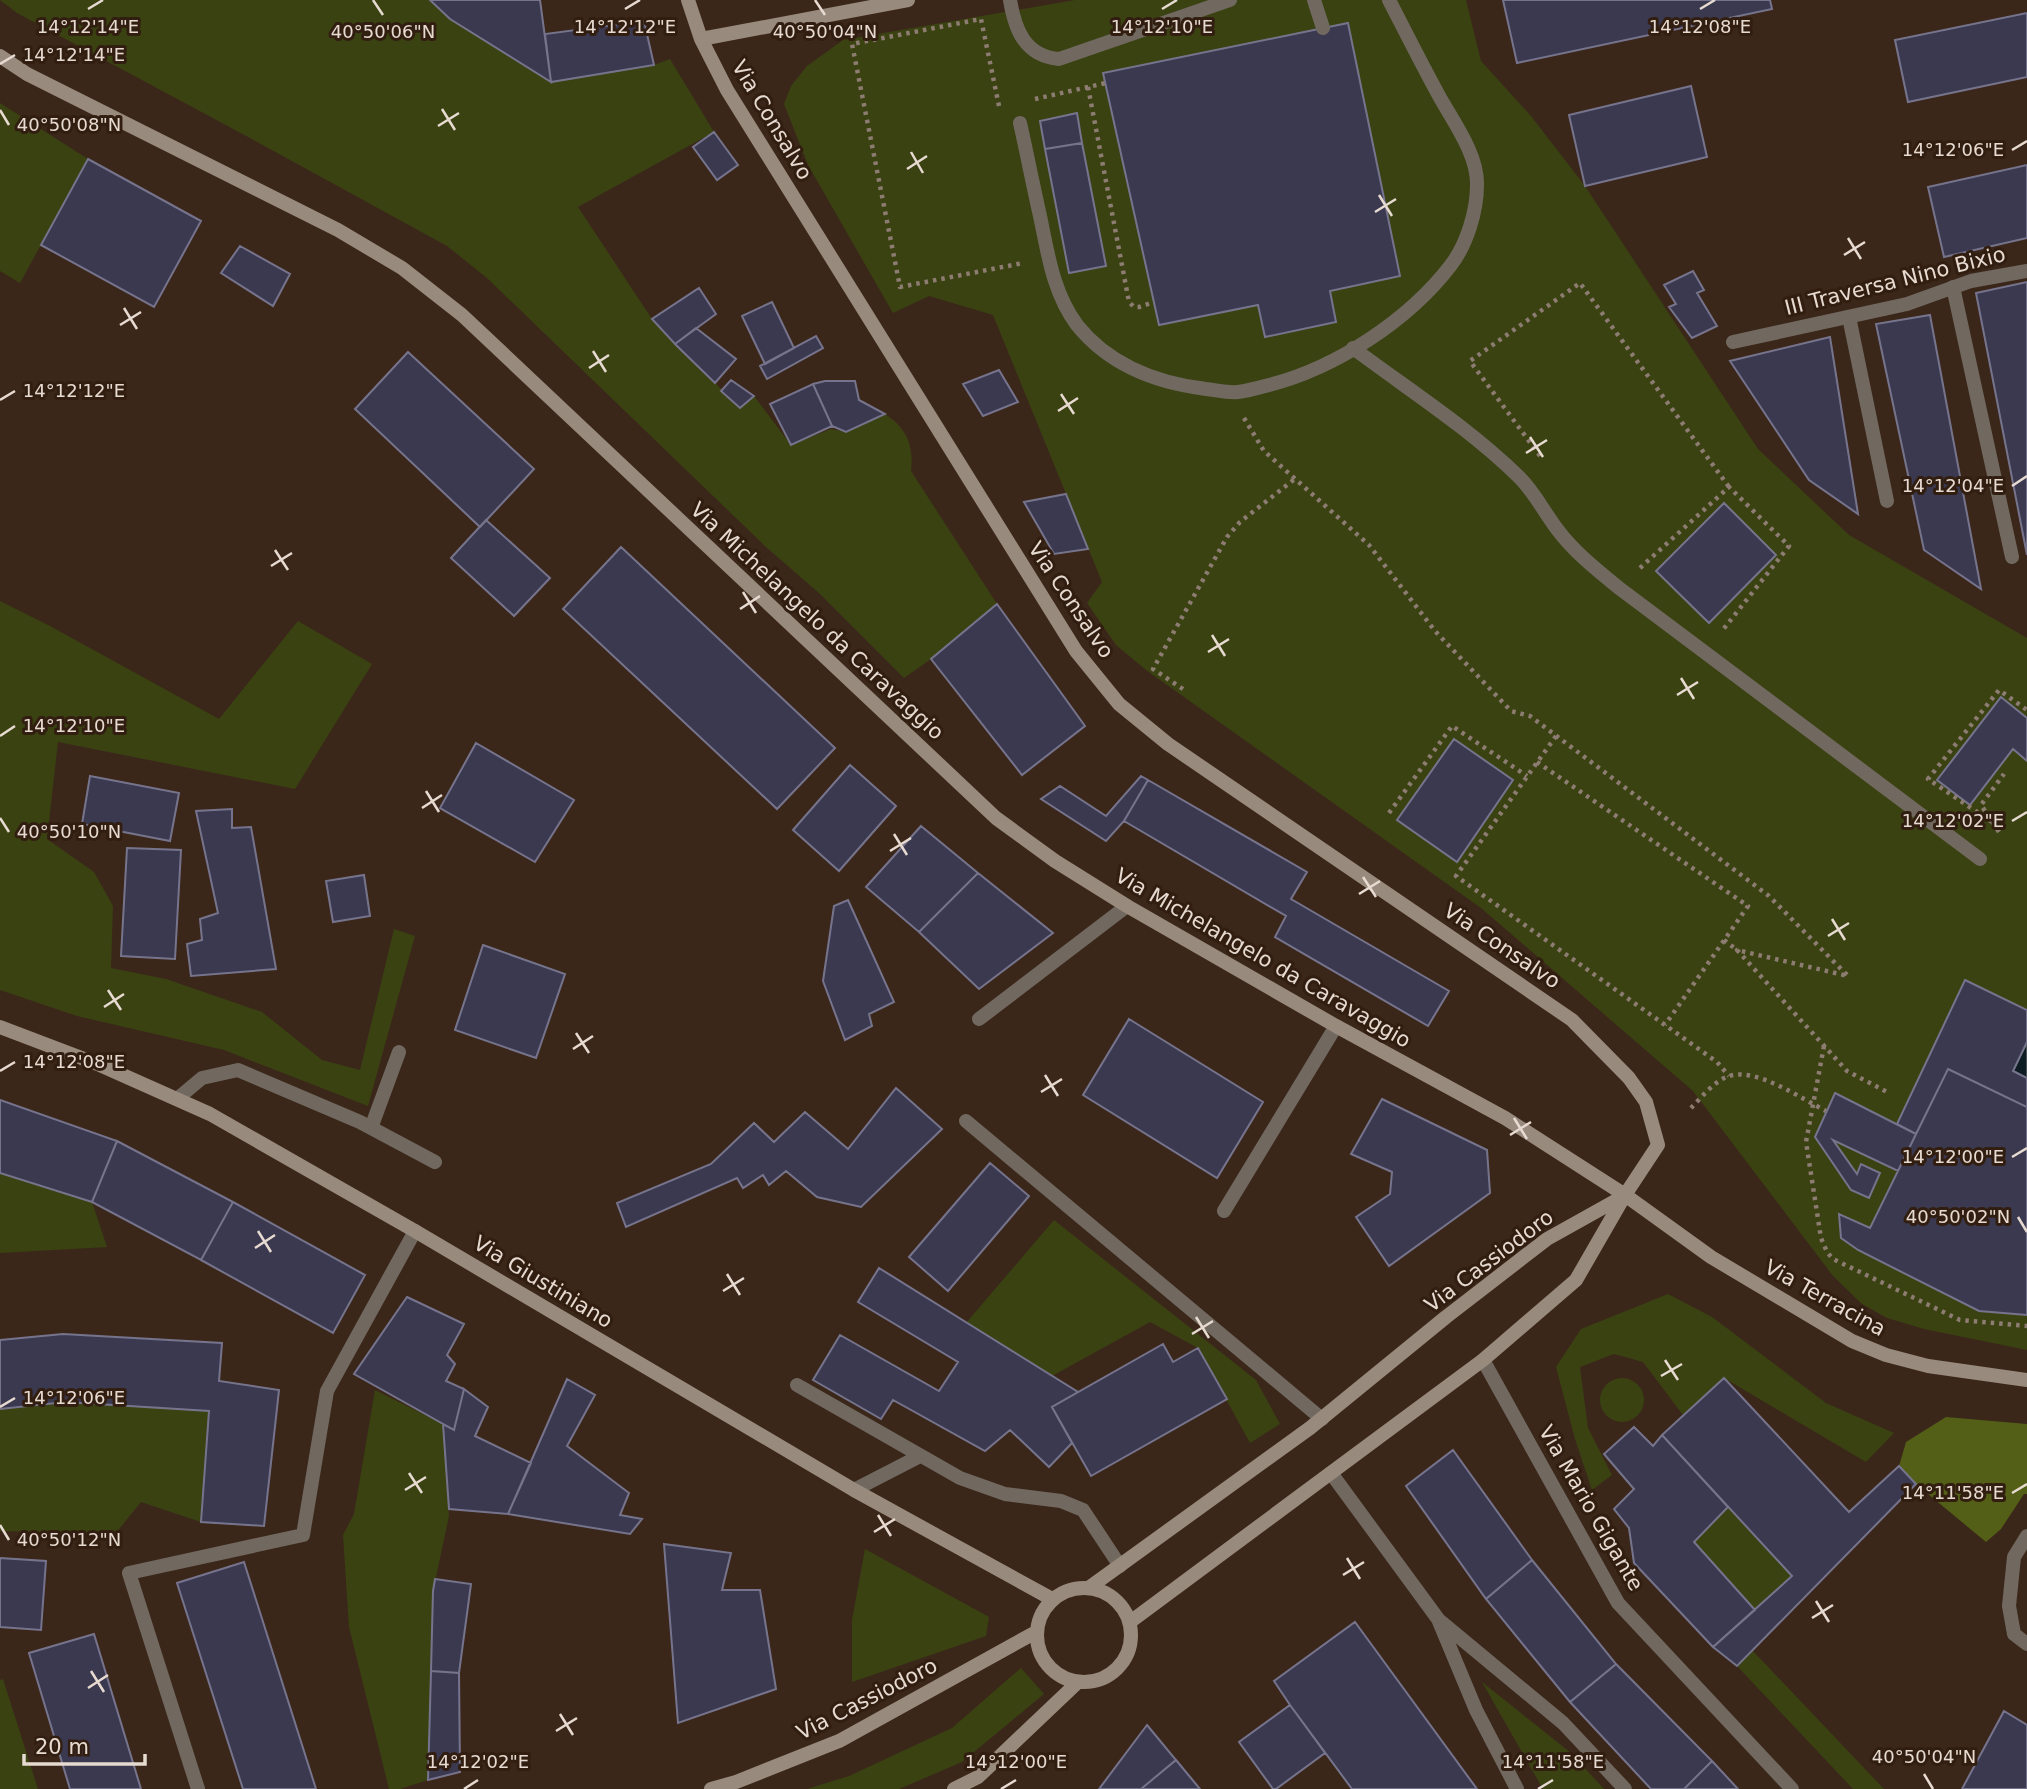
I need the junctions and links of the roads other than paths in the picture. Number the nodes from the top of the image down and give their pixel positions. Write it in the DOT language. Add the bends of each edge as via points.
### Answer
graph roads {
  1 [pos="688,0"];
  2 [pos="908,0"];
  3 [pos="1010,0"];
  4 [pos="1230,0"];
  5 [pos="1314,0"];
  6 [pos="1389,0"];
  7 [pos="1324,28"];
  8 [pos="701,39"];
  9 [pos="0,56"];
  10 [pos="1020,123"];
  11 [pos="2027,271"];
  12 [pos="1953,287"];
  13 [pos="1849,317"];
  14 [pos="1733,342"];
  15 [pos="1353,348"];
  16 [pos="1887,501"];
  17 [pos="2012,557"];
  18 [pos="1980,859"];
  19 [pos="1127,906"];
  20 [pos="979,1019"];
  21 [pos="0,1027"];
  22 [pos="1336,1027"];
  23 [pos="398,1052"];
  24 [pos="177,1099"];
  25 [pos="966,1121"];
  26 [pos="371,1128"];
  27 [pos="435,1162"];
  28 [pos="1625,1195"];
  29 [pos="1224,1211"];
  30 [pos="415,1231"];
  31 [pos="1483,1360"];
  32 [pos="2027,1380"];
  33 [pos="797,1385"];
  34 [pos="1322,1419"];
  35 [pos="920,1456"];
  36 [pos="1331,1473"];
  37 [pos="854,1490"];
  38 [pos="2027,1536"];
  39 [pos="1120,1566"];
  40 [pos="1090,1587"];
  41 [pos="1052,1599"];
  42 [pos="1438,1619"];
  43 [pos="1130,1622"];
  44 [pos="1036,1632"];
  45 [pos="2027,1644"];
  46 [pos="1079,1682"];
  47 [pos="198,1789"];
  48 [pos="711,1789"];
  49 [pos="954,1789"];
  50 [pos="1517,1789"];
  51 [pos="1625,1789"];
  52 [pos="1792,1789"];
  1 -- 8 [label="main road, Via Consalvo"];
  2 -- 8 [label="main road"];
  3 -- 4 [label="street" via="1017,30 1026,43 1046,58 1059,59"];
  5 -- 7 [label="street"];
  6 -- 15 [label="street" via="1455,121 1477,184 1471,223 1453,263 1405,312"];
  8 -- 28 [label="main road, Via Consalvo" via="727,90 1076,652 1119,704 1168,744 1572,1020 1646,1102 1658,1145"];
  9 -- 19 [label="main road, Via Michelangelo da Caravaggio" via="27,74 338,230 402,268 462,315 996,817 1055,862"];
  10 -- 15 [label="street" via="1058,292 1071,316 1116,360 1173,384 1237,392 1289,380"];
  11 -- 12 [label="street, III Traversa Nino Bixio"];
  12 -- 13 [label="street, III Traversa Nino Bixio" via="1907,304"];
  12 -- 17 [label="street"];
  13 -- 14 [label="street, III Traversa Nino Bixio"];
  13 -- 16 [label="street"];
  15 -- 18 [label="street" via="1497,456 1588,563"];
  19 -- 20 [label="street"];
  19 -- 22 [label="main road, Via Michelangelo da Caravaggio"];
  21 -- 24 [label="main road, Via Giustiniano"];
  22 -- 28 [label="main road, Via Michelangelo da Caravaggio" via="1505,1118"];
  22 -- 29 [label="street"];
  23 -- 26 [label="street"];
  24 -- 26 [label="street" via="202,1078 238,1070"];
  24 -- 30 [label="main road, Via Giustiniano"];
  25 -- 34 [label="street"];
  26 -- 27 [label="street"];
  28 -- 31 [label="main road" via="1576,1280"];
  28 -- 32 [label="main road, Via Terracina" via="1711,1257 1852,1341 1928,1366"];
  28 -- 34 [label="main road, Via Cassiodoro" via="1547,1239"];
  30 -- 37 [label="main road, Via Giustiniano"];
  30 -- 47 [label="street" via="327,1391 303,1535 129,1573"];
  31 -- 36 [label="main road"];
  31 -- 52 [label="street, Via Mario Gigante" via="1618,1603"];
  33 -- 35 [label="street"];
  34 -- 39 [label="main road, Via Cassiodoro"];
  35 -- 37 [label="street"];
  35 -- 39 [label="street" via="960,1478 1005,1494 1061,1501 1083,1510"];
  36 -- 42 [label="street"];
  36 -- 43 [label="main road"];
  37 -- 41 [label="main road, Via Giustiniano"];
  38 -- 45 [label="street" via="2014,1557 2009,1606 2014,1634"];
  39 -- 40 [label="main road, Via Cassiodoro"];
  40 -- 41 [label="main road" via="1073,1588"];
  40 -- 43 [label="main road" via="1118,1602"];
  41 -- 44 [label="main road"];
  42 -- 50 [label="street" via="1476,1710"];
  42 -- 51 [label="street" via="1563,1723"];
  43 -- 46 [label="main road" via="1128,1654 1119,1668 1095,1681"];
  44 -- 46 [label="main road" via="1046,1663 1058,1675"];
  44 -- 48 [label="main road, Via Cassiodoro" via="839,1741"];
  46 -- 49 [label="main road" via="978,1777"];
}
